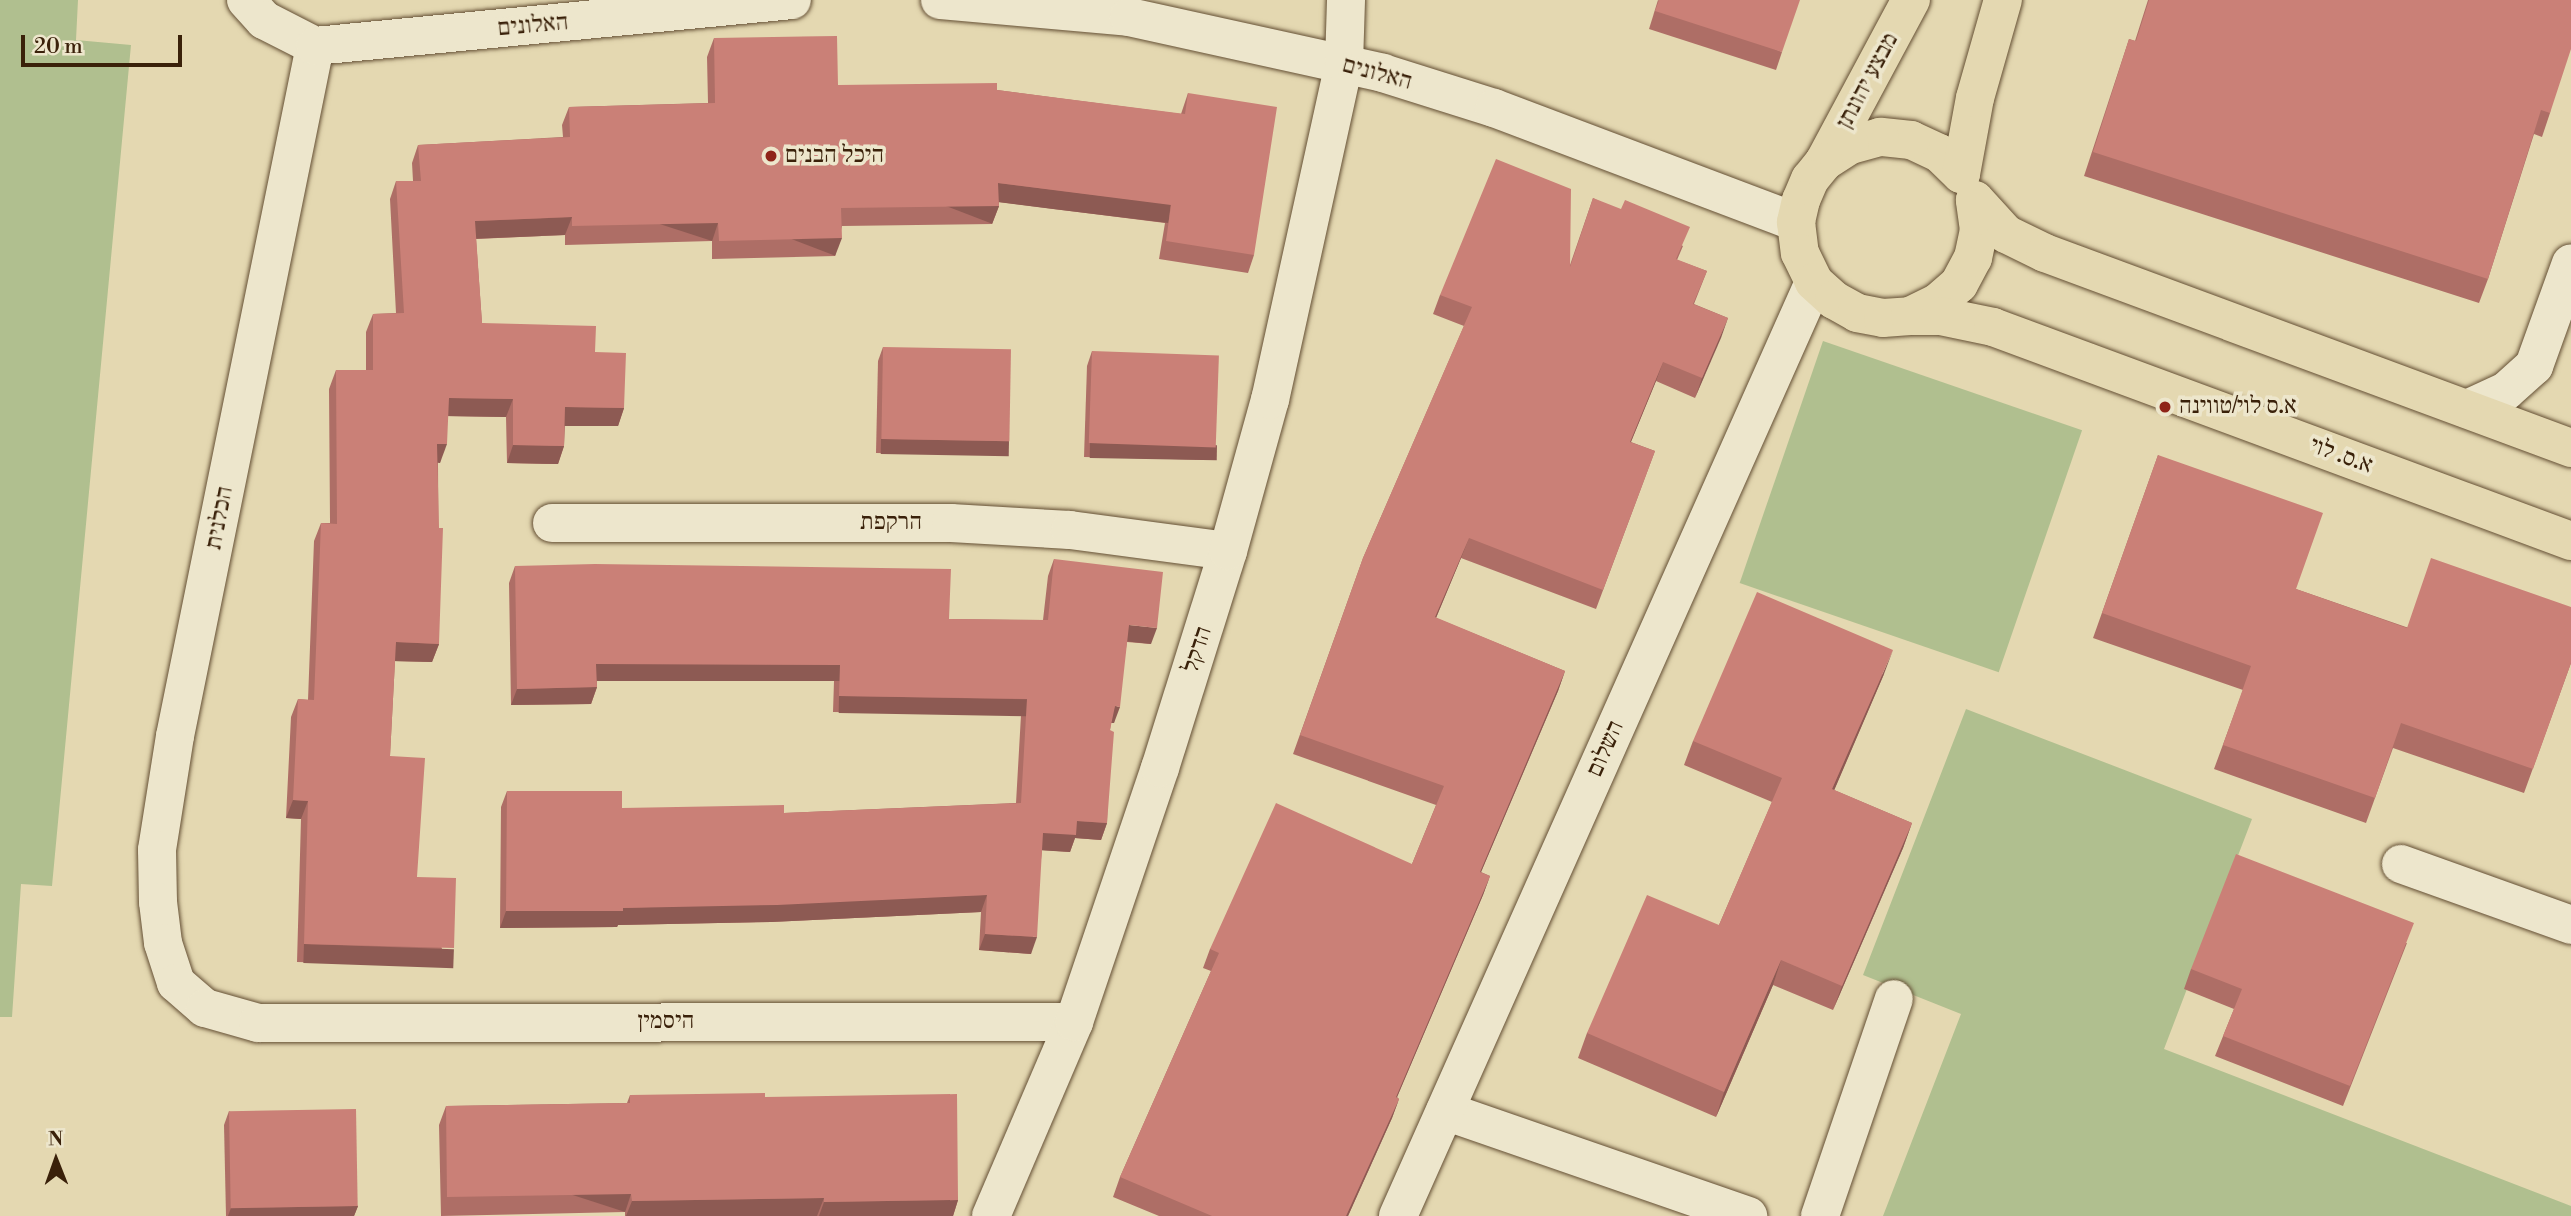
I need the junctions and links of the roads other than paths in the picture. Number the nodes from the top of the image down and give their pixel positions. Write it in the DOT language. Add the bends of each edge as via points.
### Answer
graph roads {
  1 [pos="246,0"];
  2 [pos="792,0"];
  3 [pos="940,0"];
  4 [pos="1346,0"];
  5 [pos="1911,0"];
  6 [pos="2003,0"];
  7 [pos="316,46"];
  8 [pos="1344,64"];
  9 [pos="1824,162"];
  10 [pos="1968,187"];
  11 [pos="1796,222"];
  12 [pos="2571,263"];
  13 [pos="1814,282"];
  14 [pos="1910,316"];
  15 [pos="2467,409"];
  16 [pos="2571,448"];
  17 [pos="552,523"];
  18 [pos="2571,541"];
  19 [pos="1228,551"];
  20 [pos="2401,864"];
  21 [pos="2571,925"];
  22 [pos="1894,999"];
  23 [pos="1074,1022"];
  24 [pos="258,1023"];
  25 [pos="1445,1111"];
  26 [pos="991,1216"];
  27 [pos="1398,1216"];
  28 [pos="1748,1216"];
  29 [pos="1819,1216"];
  1 -- 7 [label="street" via="264,20"];
  2 -- 7 [label="street, האלונים"];
  3 -- 8 [label="street, האלונים" via="1129,17"];
  4 -- 8 [label="street, הדקל"];
  5 -- 9 [label="main road, מבצע יהונתן"];
  6 -- 10 [label="main road" via="1975,98"];
  7 -- 24 [label="street, הכלנית" via="178,723 157,850 163,943 176,983 205,1008"];
  8 -- 11 [label="street, האלונים" via="1494,108"];
  8 -- 19 [label="street, הדקל" via="1270,400"];
  9 -- 10 [label="main road" via="1850,145 1880,137 1911,140 1939,153"];
  9 -- 11 [label="main road" via="1810,179"];
  10 -- 14 [label="main road" via="1979,230 1973,258 1959,284 1937,303"];
  10 -- 15 [label="main road" via="2007,234 2045,253"];
  11 -- 13 [label="main road" via="1800,253"];
  12 -- 15 [label="street" via="2534,366 2506,391"];
  13 -- 14 [label="main road" via="1857,313 1883,318"];
  13 -- 25 [label="street, השלום"];
  14 -- 18 [label="main road, א.ס. לוי" via="1940,316 1993,327"];
  15 -- 16 [label="main road"];
  17 -- 19 [label="street, הרקפת" via="951,523 1070,530"];
  19 -- 23 [label="street, הדקל"];
  20 -- 21 [label="street"];
  22 -- 29 [label="street"];
  23 -- 24 [label="street, היסמין"];
  23 -- 26 [label="street, הדקל"];
  25 -- 27 [label="street, השלום"];
  25 -- 28 [label="street"];
}
